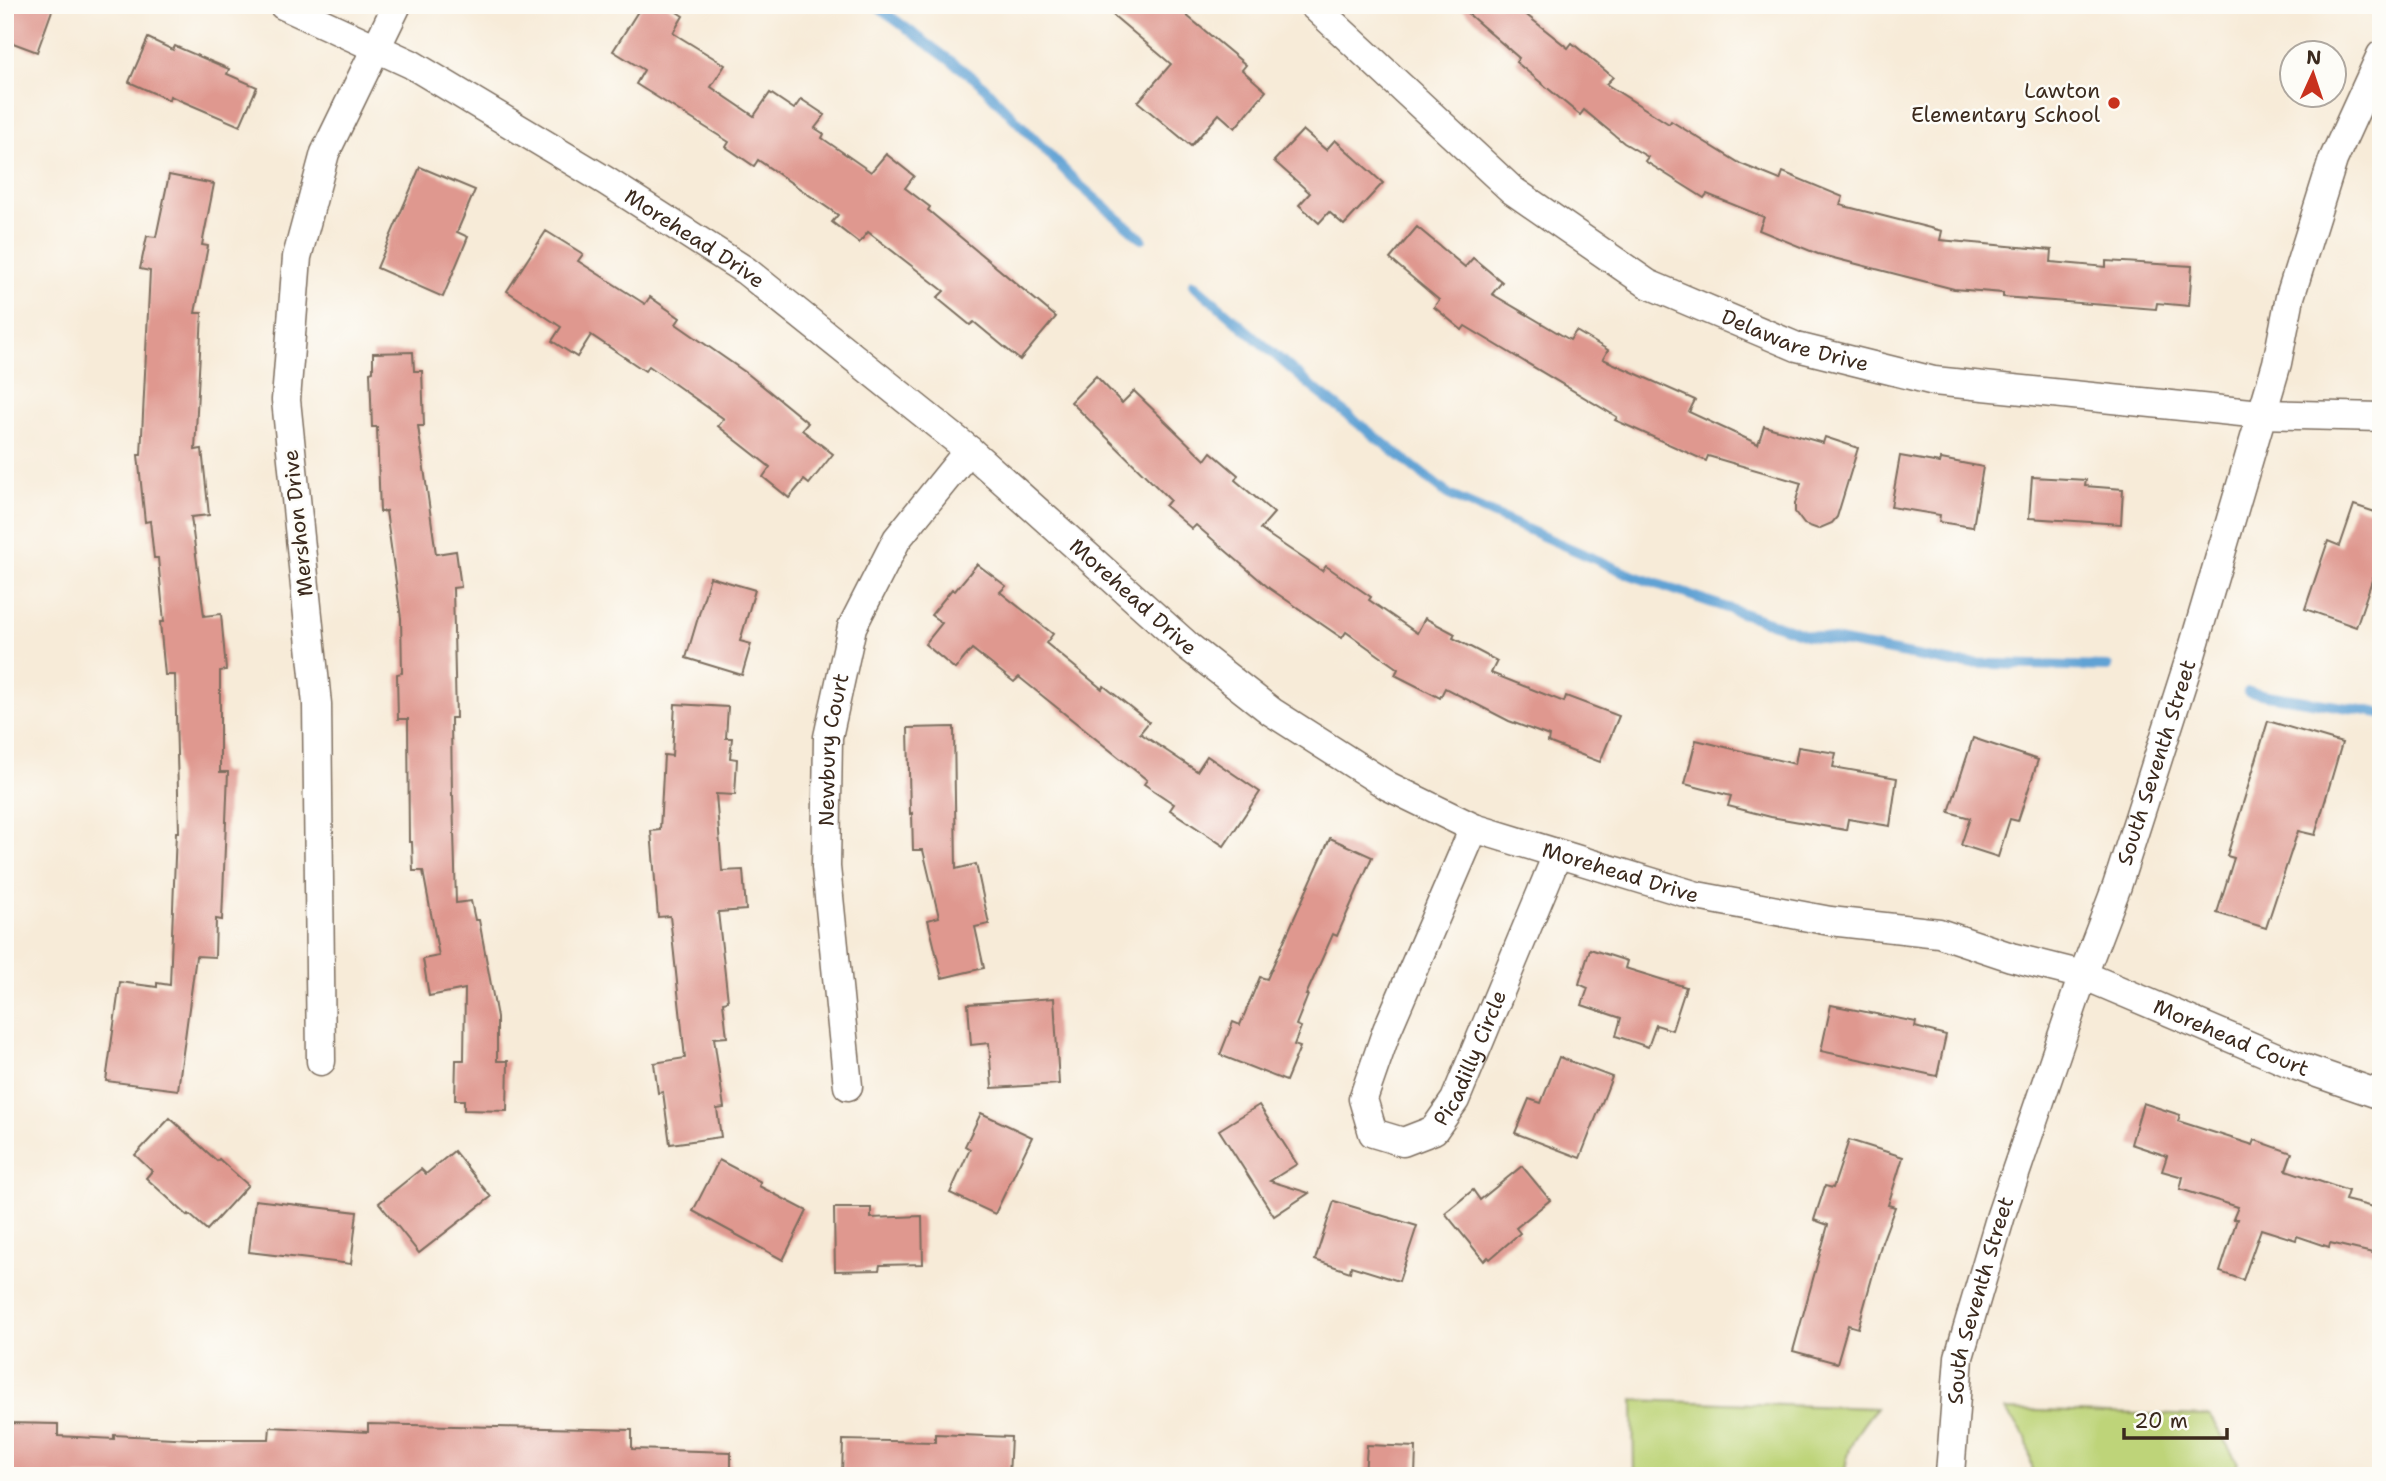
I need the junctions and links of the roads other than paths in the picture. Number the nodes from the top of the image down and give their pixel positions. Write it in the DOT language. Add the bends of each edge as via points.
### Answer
graph roads {
  1 [pos="283,5"];
  2 [pos="397,5"];
  3 [pos="1313,5"];
  4 [pos="377,47"];
  5 [pos="2381,55"];
  6 [pos="2261,414"];
  7 [pos="2381,417"];
  8 [pos="968,450"];
  9 [pos="1474,828"];
  10 [pos="1557,855"];
  11 [pos="2083,975"];
  12 [pos="321,1061"];
  13 [pos="848,1086"];
  14 [pos="2381,1095"];
  15 [pos="1950,1474"];
  1 -- 4 [label="street, Morehead Drive"];
  2 -- 4 [label="street, Mershon Drive"];
  3 -- 6 [label="street, Delaware Drive" via="1512,190 1648,284 1797,348 1934,381"];
  4 -- 8 [label="street, Morehead Drive" via="571,160 746,271"];
  4 -- 12 [label="street, Mershon Drive" via="325,153 297,257 286,400 317,704"];
  5 -- 6 [label="street, South Seventh Street" via="2333,160 2290,297"];
  6 -- 7 [label="street, Delaware Drive"];
  6 -- 11 [label="street, South Seventh Street" via="2191,655 2117,886"];
  8 -- 9 [label="street, Morehead Drive" via="1189,647 1272,712 1388,786"];
  8 -- 13 [label="street, Newbury Court" via="897,539 852,627 828,737 826,867"];
  9 -- 10 [label="street, Morehead Drive"];
  9 -- 10 [label="street, Picadilly Circle" via="1387,1030 1363,1099 1373,1133 1403,1142 1434,1130 1455,1100"];
  10 -- 11 [label="street, Morehead Drive" via="1697,896 1830,921 1939,933"];
  11 -- 14 [label="street, Morehead Court" via="2297,1066"];
  11 -- 15 [label="street, South Seventh Street" via="2001,1214 1959,1357"];
}
